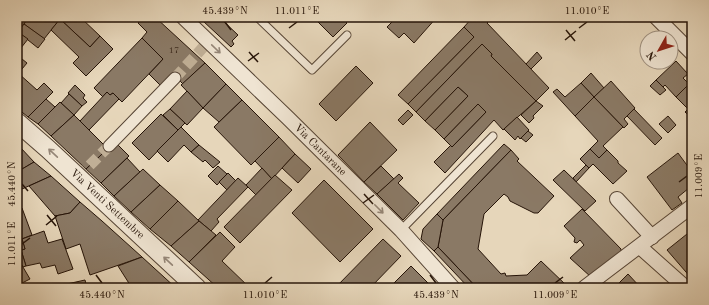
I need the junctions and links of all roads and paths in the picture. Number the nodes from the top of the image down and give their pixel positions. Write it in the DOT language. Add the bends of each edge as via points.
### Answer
graph roads {
  1 [pos="257,17"];
  2 [pos="656,17"];
  3 [pos="188,19"];
  4 [pos="347,35"];
  5 [pos="692,53"];
  6 [pos="175,78"];
  7 [pos="17,122"];
  8 [pos="493,136"];
  9 [pos="109,146"];
  10 [pos="617,199"];
  11 [pos="692,206"];
  12 [pos="401,230"];
  13 [pos="652,237"];
  14 [pos="640,247"];
  15 [pos="197,288"];
  16 [pos="453,288"];
  17 [pos="584,288"];
  18 [pos="686,288"];
  1 -- 4 [label="lane" via="312,70"];
  2 -- 5 [label="street"];
  3 -- 12 [label="street, Via Cantarane, one-way"];
  6 -- 9 [label="street"];
  15 -- 7 [label="street, Via Venti Settembre, one-way"];
  8 -- 12 [label="lane"];
  10 -- 13 [label="street"];
  11 -- 13 [label="street"];
  12 -- 16 [label="street, Via Cantarane"];
  13 -- 14 [label="street"];
  14 -- 17 [label="street"];
  14 -- 18 [label="street"];
}
